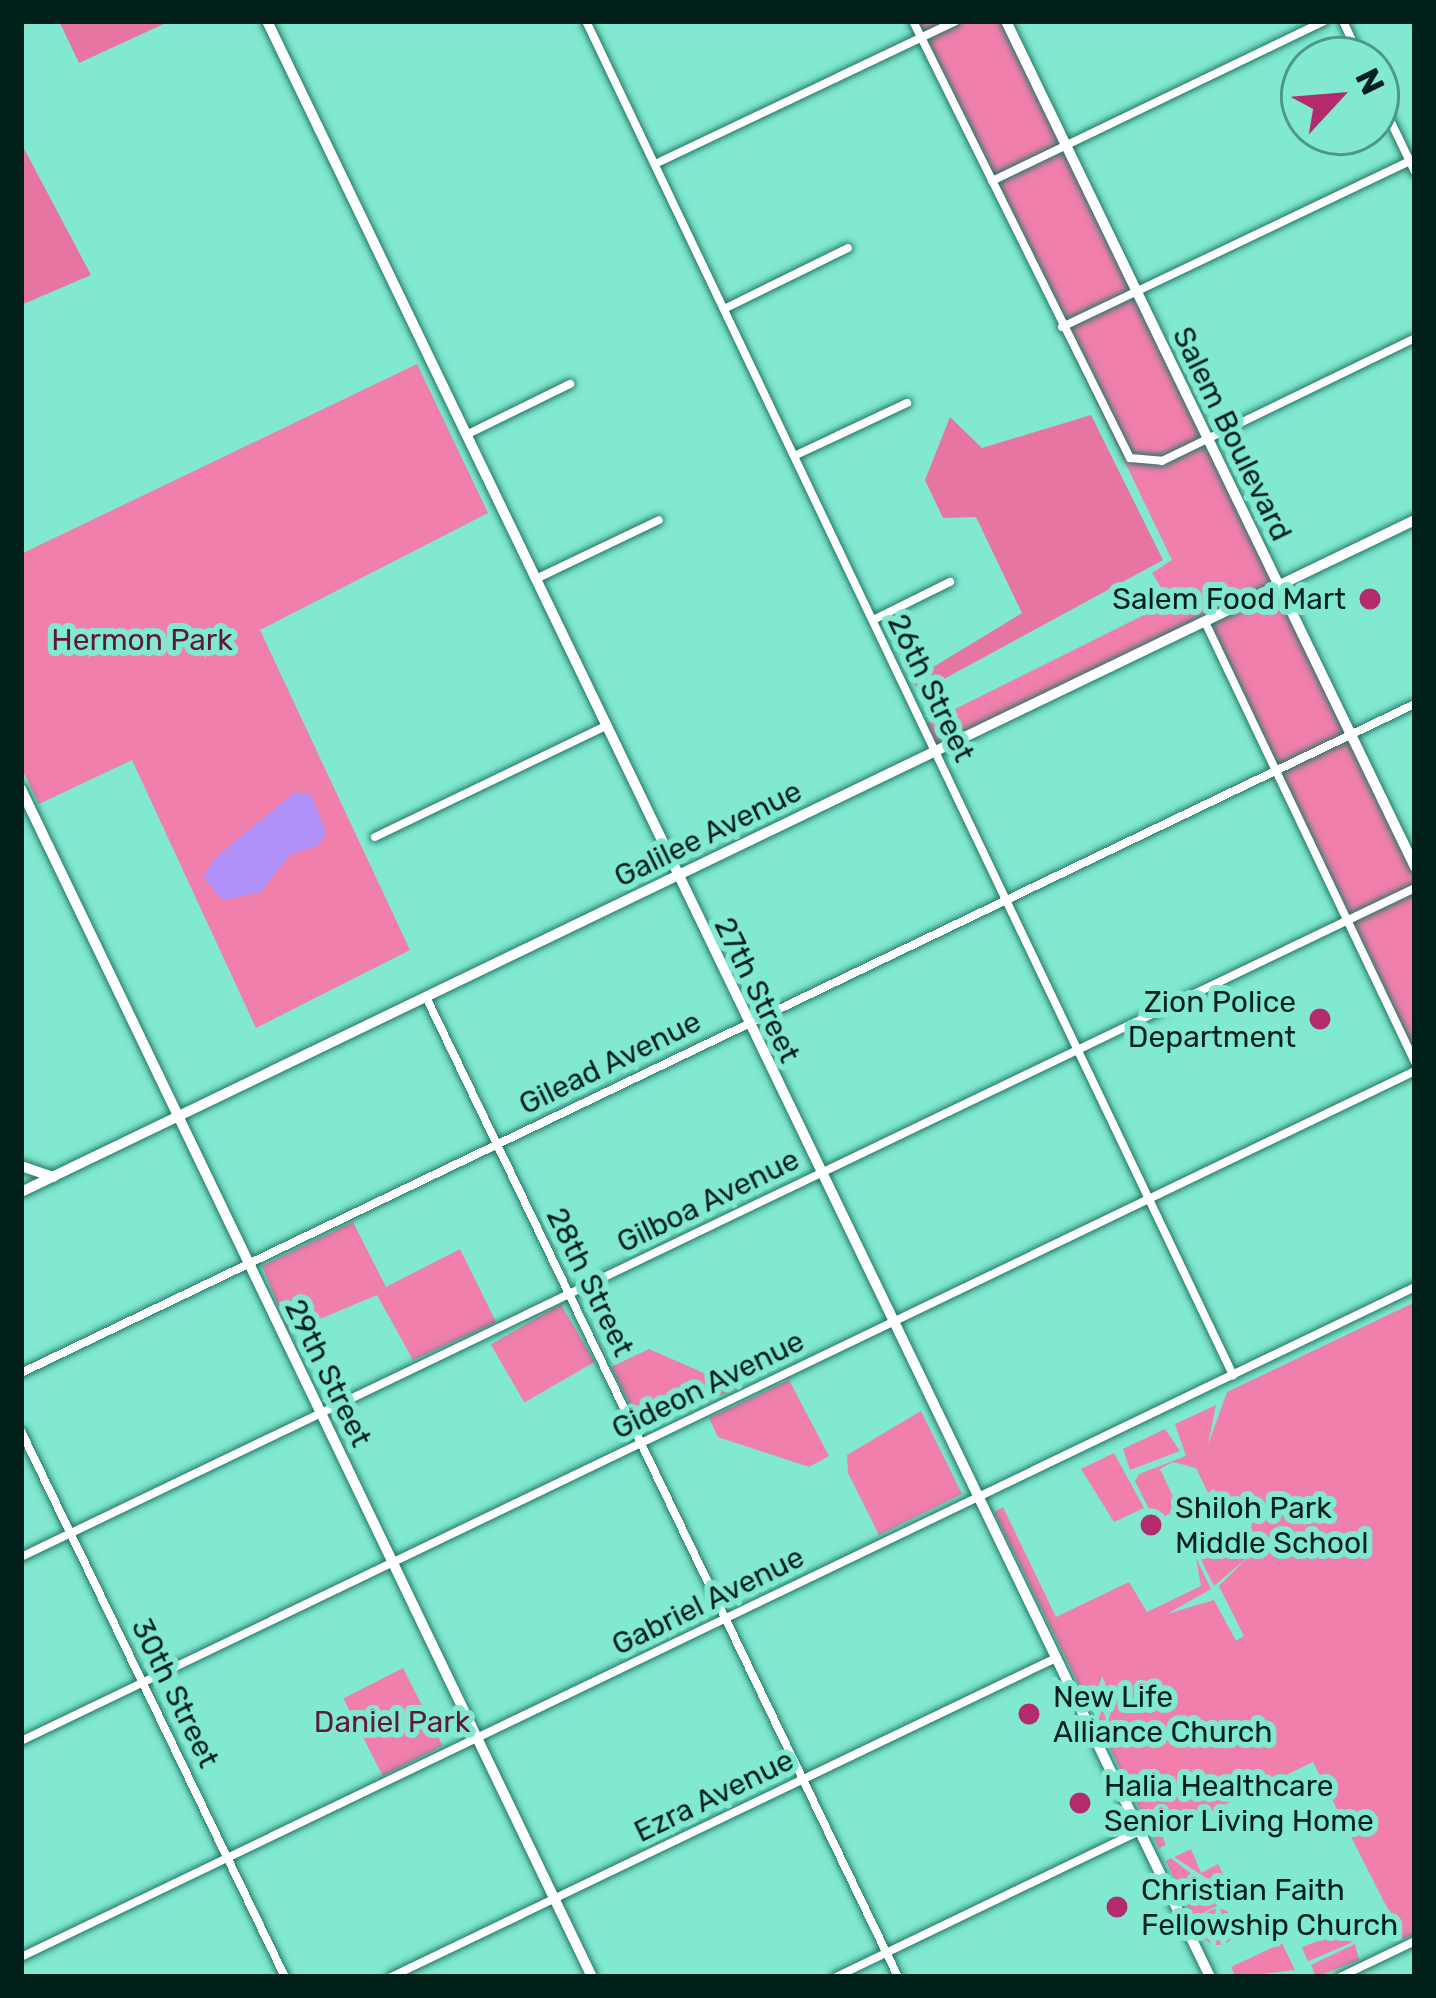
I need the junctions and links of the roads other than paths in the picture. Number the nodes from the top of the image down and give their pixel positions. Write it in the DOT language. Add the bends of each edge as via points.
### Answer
graph roads {
  1 [pos="267,21"];
  2 [pos="586,21"];
  3 [pos="913,21"];
  4 [pos="956,21"];
  5 [pos="1006,21"];
  6 [pos="1325,21"];
  7 [pos="922,38"];
  8 [pos="1066,146"];
  9 [pos="1412,160"];
  10 [pos="655,164"];
  11 [pos="1415,172"];
  12 [pos="992,181"];
  13 [pos="848,248"];
  14 [pos="1137,292"];
  15 [pos="724,309"];
  16 [pos="1062,327"];
  17 [pos="1415,338"];
  18 [pos="570,384"];
  19 [pos="907,404"];
  20 [pos="465,435"];
  21 [pos="1207,438"];
  22 [pos="794,456"];
  23 [pos="659,520"];
  24 [pos="1415,520"];
  25 [pos="534,580"];
  26 [pos="950,582"];
  27 [pos="1279,586"];
  28 [pos="873,620"];
  29 [pos="1204,622"];
  30 [pos="1415,704"];
  31 [pos="604,727"];
  32 [pos="1351,734"];
  33 [pos="935,752"];
  34 [pos="1276,770"];
  35 [pos="21,789"];
  36 [pos="375,837"];
  37 [pos="1415,867"];
  38 [pos="676,876"];
  39 [pos="1415,888"];
  40 [pos="1006,900"];
  41 [pos="1348,920"];
  42 [pos="426,997"];
  43 [pos="747,1024"];
  44 [pos="1078,1050"];
  45 [pos="1415,1062"];
  46 [pos="1415,1071"];
  47 [pos="178,1116"];
  48 [pos="497,1144"];
  49 [pos="21,1166"];
  50 [pos="818,1174"];
  51 [pos="52,1177"];
  52 [pos="21,1192"];
  53 [pos="1150,1200"];
  54 [pos="249,1264"];
  55 [pos="1415,1287"];
  56 [pos="569,1294"];
  57 [pos="890,1324"];
  58 [pos="21,1373"];
  59 [pos="1233,1375"];
  60 [pos="321,1413"];
  61 [pos="21,1431"];
  62 [pos="641,1444"];
  63 [pos="974,1499"];
  64 [pos="71,1533"];
  65 [pos="21,1557"];
  66 [pos="392,1563"];
  67 [pos="725,1619"];
  68 [pos="1057,1658"];
  69 [pos="143,1682"];
  70 [pos="477,1738"];
  71 [pos="21,1741"];
  72 [pos="803,1780"];
  73 [pos="1140,1831"];
  74 [pos="228,1858"];
  75 [pos="554,1899"];
  76 [pos="1415,1941"];
  77 [pos="886,1953"];
  78 [pos="21,1957"];
  79 [pos="285,1977"];
  80 [pos="391,1977"];
  81 [pos="592,1977"];
  82 [pos="836,1977"];
  83 [pos="898,1977"];
  84 [pos="1210,1977"];
  85 [pos="1340,1977"];
  1 -- 20 [label="street, 27th Street"];
  2 -- 10 [label="street, 26th Street"];
  3 -- 7 [label="street"];
  4 -- 7 [label="street"];
  5 -- 8 [label="street, Salem Boulevard"];
  6 -- 8 [label="street"];
  7 -- 10 [label="street"];
  7 -- 12 [label="street"];
  8 -- 12 [label="street"];
  8 -- 14 [label="street, Salem Boulevard"];
  9 -- 11 [label="street"];
  9 -- 14 [label="street"];
  10 -- 15 [label="street, 26th Street"];
  12 -- 16 [label="street"];
  13 -- 15 [label="street"];
  14 -- 16 [label="street"];
  14 -- 21 [label="street, Salem Boulevard"];
  15 -- 22 [label="street, 26th Street"];
  16 -- 21 [label="street" via="1123,453 1162,460"];
  17 -- 21 [label="street"];
  18 -- 20 [label="street"];
  19 -- 22 [label="street"];
  20 -- 25 [label="street, 27th Street"];
  21 -- 27 [label="street, Salem Boulevard"];
  22 -- 28 [label="street, 26th Street"];
  23 -- 25 [label="street"];
  24 -- 27 [label="street, Galilee Avenue"];
  25 -- 31 [label="street, 27th Street"];
  26 -- 28 [label="street"];
  27 -- 29 [label="street, Galilee Avenue"];
  27 -- 32 [label="street, Salem Boulevard"];
  28 -- 33 [label="street, 26th Street"];
  29 -- 33 [label="street, Galilee Avenue"];
  29 -- 34 [label="street"];
  30 -- 32 [label="street, Gilead Avenue"];
  31 -- 36 [label="street"];
  31 -- 38 [label="street, 27th Street"];
  32 -- 34 [label="street, Gilead Avenue"];
  32 -- 37 [label="street, Salem Boulevard"];
  33 -- 38 [label="street, Galilee Avenue"];
  33 -- 40 [label="street, 26th Street"];
  34 -- 40 [label="street, Gilead Avenue"];
  34 -- 41 [label="street"];
  35 -- 47 [label="street, 29th Street"];
  38 -- 42 [label="street, Galilee Avenue"];
  38 -- 43 [label="street, 27th Street"];
  39 -- 41 [label="street, Gilboa Avenue"];
  40 -- 43 [label="street, Gilead Avenue"];
  40 -- 44 [label="street, 26th Street"];
  41 -- 44 [label="street, Gilboa Avenue"];
  41 -- 45 [label="street"];
  42 -- 47 [label="street, Galilee Avenue"];
  42 -- 48 [label="street, 28th Street"];
  43 -- 48 [label="street, Gilead Avenue"];
  43 -- 50 [label="street, 27th Street"];
  44 -- 50 [label="street, Gilboa Avenue"];
  44 -- 53 [label="street, 26th Street"];
  46 -- 53 [label="street, Gideon Avenue"];
  47 -- 51 [label="street, Galilee Avenue"];
  47 -- 54 [label="street, 29th Street"];
  48 -- 54 [label="street, Gilead Avenue"];
  48 -- 56 [label="street, 28th Street"];
  49 -- 51 [label="street"];
  50 -- 56 [label="street, Gilboa Avenue"];
  50 -- 57 [label="street, 27th Street"];
  51 -- 52 [label="street, Galilee Avenue"];
  53 -- 57 [label="street, Gideon Avenue"];
  53 -- 59 [label="street, 26th Street"];
  54 -- 58 [label="street, Gilead Avenue"];
  54 -- 60 [label="street, 29th Street"];
  55 -- 59 [label="street, Gabriel Avenue"];
  56 -- 60 [label="street, Gilboa Avenue"];
  56 -- 62 [label="street, 28th Street"];
  57 -- 62 [label="street, Gideon Avenue"];
  57 -- 63 [label="street, 27th Street"];
  59 -- 63 [label="street, Gabriel Avenue"];
  60 -- 64 [label="street, Gilboa Avenue"];
  60 -- 66 [label="street, 29th Street"];
  61 -- 64 [label="street, 30th Street"];
  62 -- 66 [label="street, Gideon Avenue"];
  62 -- 67 [label="street, 28th Street"];
  63 -- 67 [label="street, Gabriel Avenue"];
  63 -- 68 [label="street, 27th Street"];
  64 -- 65 [label="street, Gilboa Avenue"];
  64 -- 69 [label="street, 30th Street"];
  66 -- 69 [label="street, Gideon Avenue"];
  66 -- 70 [label="street, 29th Street"];
  67 -- 70 [label="street, Gabriel Avenue"];
  67 -- 72 [label="street, 28th Street"];
  68 -- 72 [label="street, Ezra Avenue"];
  68 -- 73 [label="street, 27th Street"];
  69 -- 71 [label="street, Gideon Avenue"];
  69 -- 74 [label="street, 30th Street"];
  70 -- 74 [label="street, Gabriel Avenue"];
  70 -- 75 [label="street, 29th Street"];
  72 -- 75 [label="street, Ezra Avenue"];
  72 -- 77 [label="street, 28th Street"];
  73 -- 77 [label="street"];
  73 -- 84 [label="street, 27th Street"];
  74 -- 78 [label="street, Gabriel Avenue"];
  74 -- 79 [label="street, 30th Street"];
  75 -- 80 [label="street, Ezra Avenue"];
  75 -- 81 [label="street, 29th Street"];
  76 -- 85 [label="street"];
  77 -- 82 [label="street"];
  77 -- 83 [label="street, 28th Street"];
}
